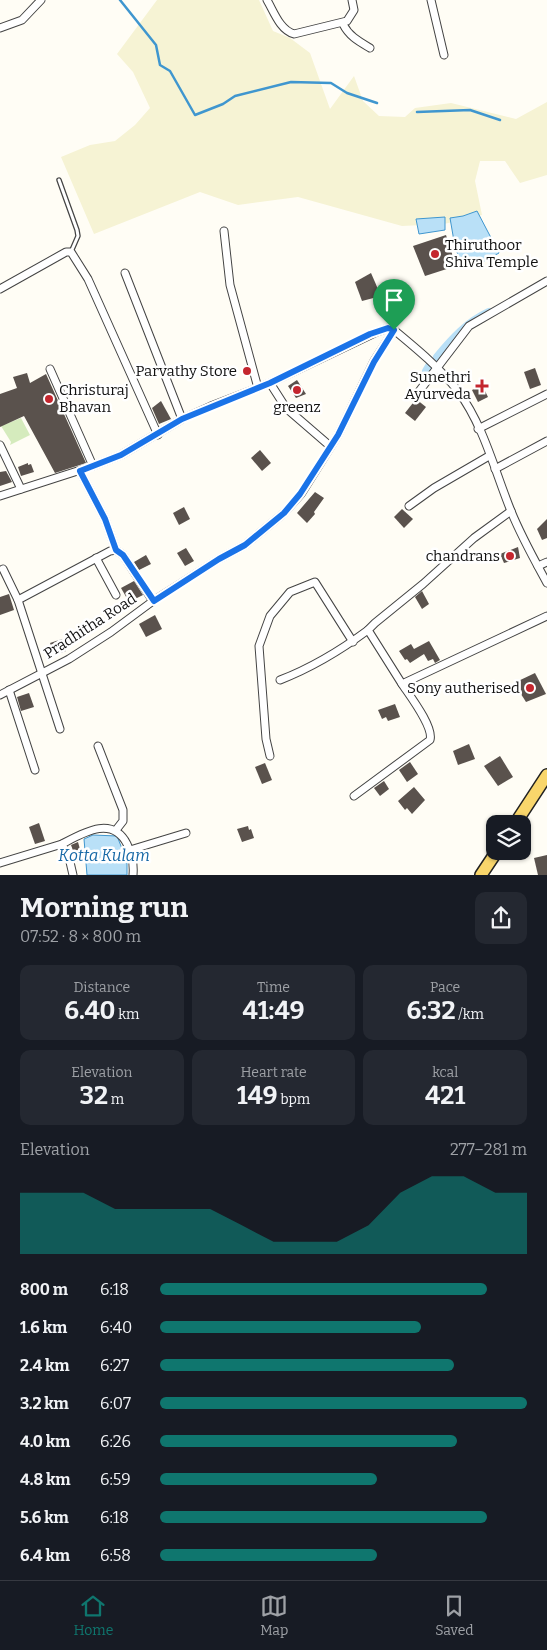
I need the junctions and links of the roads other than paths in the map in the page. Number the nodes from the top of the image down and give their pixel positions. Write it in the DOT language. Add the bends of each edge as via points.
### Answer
graph roads {
  1 [pos="41,0"];
  2 [pos="266,0"];
  3 [pos="352,0"];
  4 [pos="431,0"];
  5 [pos="343,24"];
  6 [pos="0,28"];
  7 [pos="370,48"];
  8 [pos="444,55"];
  9 [pos="59,180"];
  10 [pos="224,232"];
  11 [pos="71,252"];
  12 [pos="125,273"];
  13 [pos="547,281"];
  14 [pos="0,289"];
  15 [pos="394,330"];
  16 [pos="436,367"];
  17 [pos="50,369"];
  18 [pos="270,383"];
  19 [pos="258,388"];
  20 [pos="417,394"];
  21 [pos="547,394"];
  22 [pos="182,419"];
  23 [pos="478,429"];
  24 [pos="158,435"];
  25 [pos="547,441"];
  26 [pos="0,445"];
  27 [pos="330,446"];
  28 [pos="489,456"];
  29 [pos="93,466"];
  30 [pos="495,469"];
  31 [pos="80,471"];
  32 [pos="21,489"];
  33 [pos="0,496"];
  34 [pos="409,506"];
  35 [pos="511,511"];
  36 [pos="116,550"];
  37 [pos="96,558"];
  38 [pos="547,562"];
  39 [pos="538,566"];
  40 [pos="2,569"];
  41 [pos="547,583"];
  42 [pos="116,595"];
  43 [pos="18,600"];
  44 [pos="154,601"];
  45 [pos="547,616"];
  46 [pos="368,630"];
  47 [pos="353,642"];
  48 [pos="41,673"];
  49 [pos="280,680"];
  50 [pos="402,684"];
  51 [pos="9,690"];
  52 [pos="0,696"];
  53 [pos="60,730"];
  54 [pos="98,746"];
  55 [pos="270,756"];
  56 [pos="35,770"];
  57 [pos="547,775"];
  58 [pos="354,796"];
  59 [pos="521,815"];
  60 [pos="116,830"];
  61 [pos="186,832"];
  62 [pos="62,844"];
  63 [pos="130,850"];
  64 [pos="491,860"];
  65 [pos="0,863"];
  66 [pos="73,875"];
  67 [pos="133,875"];
  68 [pos="481,875"];
  1 -- 6 [label="street" via="22,20"];
  2 -- 5 [label="street" via="288,32 294,34"];
  3 -- 5 [label="street" via="354,10"];
  4 -- 8 [label="street"];
  5 -- 7 [label="street" via="353,39"];
  9 -- 11 [label="lane" via="77,230 78,236"];
  10 -- 19 [label="street" via="230,285"];
  11 -- 14 [label="street"];
  11 -- 24 [label="street" via="88,279"];
  12 -- 22 [label="street"];
  13 -- 16 [label="street" via="474,322"];
  15 -- 16 [label="street"];
  15 -- 18 [label="street" via="388,328 376,332"];
  15 -- 27 [label="street, Pradhitha Road"];
  16 -- 20 [label="street"];
  16 -- 23 [label="street" via="463,399"];
  17 -- 29 [label="street"];
  18 -- 19 [label="street"];
  18 -- 27 [label="street" via="286,408"];
  19 -- 22 [label="street"];
  21 -- 23 [label="street"];
  22 -- 24 [label="street"];
  23 -- 28 [label="street"];
  24 -- 29 [label="street"];
  25 -- 30 [label="street"];
  26 -- 32 [label="street"];
  27 -- 44 [label="street, Pradhitha Road" via="284,513 245,545"];
  28 -- 30 [label="street"];
  28 -- 34 [label="street"];
  29 -- 31 [label="street"];
  30 -- 35 [label="street"];
  31 -- 32 [label="street"];
  31 -- 36 [label="street" via="105,519"];
  32 -- 33 [label="street"];
  35 -- 39 [label="street"];
  35 -- 46 [label="street" via="474,538"];
  36 -- 37 [label="street"];
  36 -- 44 [label="street" via="123,555"];
  37 -- 42 [label="street"];
  37 -- 43 [label="street"];
  38 -- 39 [label="street"];
  39 -- 41 [label="street"];
  40 -- 43 [label="street"];
  43 -- 48 [label="street"];
  44 -- 48 [label="street, Pradhitha Road" via="111,632"];
  45 -- 50 [label="street"];
  46 -- 47 [label="street"];
  46 -- 50 [label="street"];
  47 -- 49 [label="street"];
  47 -- 55 [label="street" via="315,582 290,592 270,616 260,646"];
  48 -- 51 [label="street, Pradhitha Road"];
  48 -- 53 [label="street"];
  50 -- 58 [label="street" via="428,725 432,734 430,740"];
  51 -- 52 [label="street, Pradhitha Road"];
  51 -- 56 [label="street"];
  54 -- 60 [label="street" via="123,810 123,820"];
  57 -- 59 [label="main road"];
  60 -- 62 [label="street" via="106,828 86,832"];
  60 -- 63 [label="street"];
  61 -- 63 [label="street"];
  62 -- 65 [label="street"];
  62 -- 66 [label="street"];
  63 -- 67 [label="street"];
  64 -- 68 [label="main road"];
}
